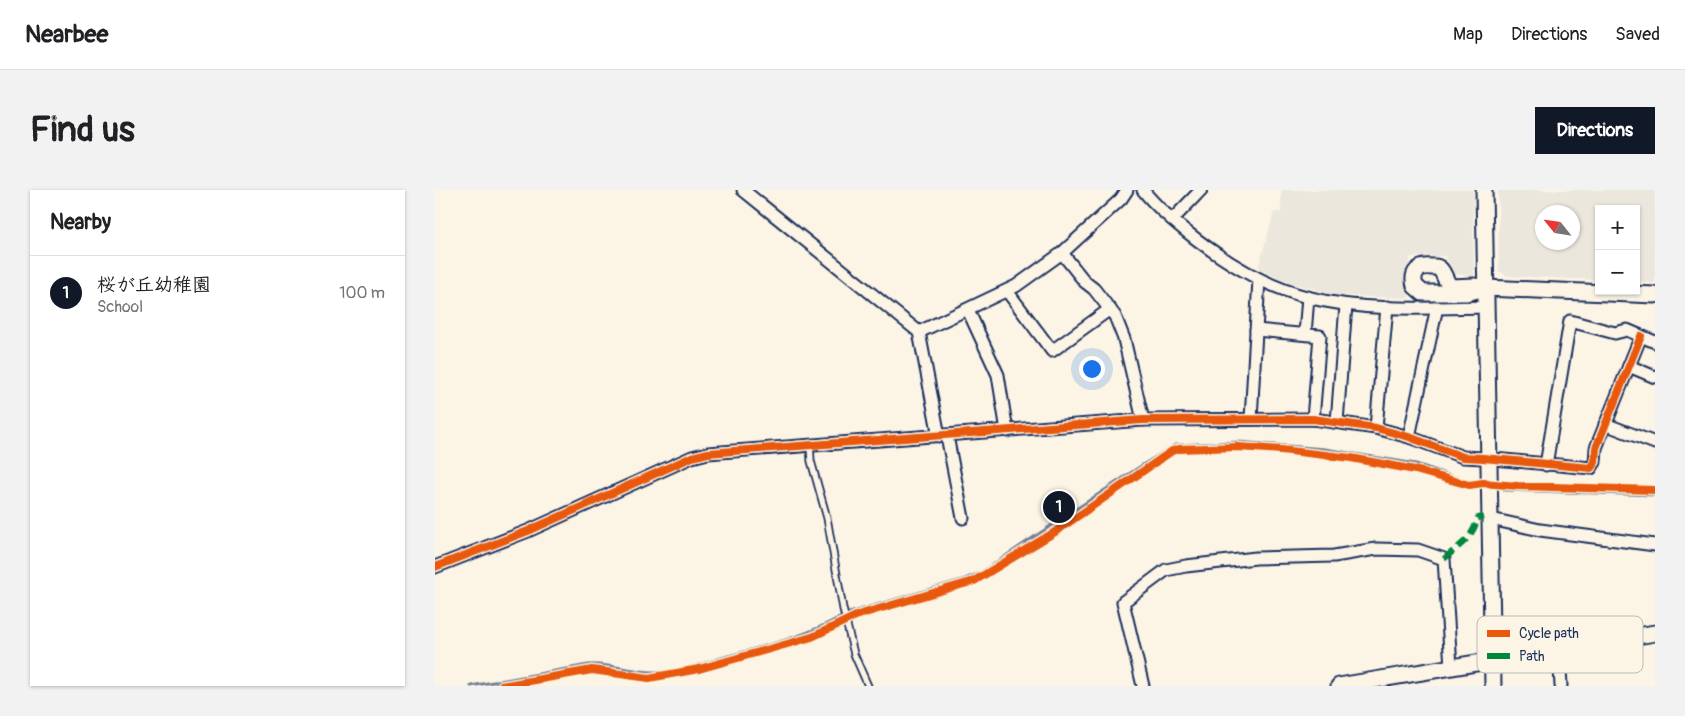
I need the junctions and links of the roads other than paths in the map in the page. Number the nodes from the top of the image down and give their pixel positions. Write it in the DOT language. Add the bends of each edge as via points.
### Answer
graph roads {
  1 [pos="743,190"];
  2 [pos="1127,190"];
  3 [pos="1143,190"];
  4 [pos="1201,190"];
  5 [pos="1484,190"];
  6 [pos="1173,219"];
  7 [pos="1061,253"];
  8 [pos="1259,278"];
  9 [pos="1485,288"];
  10 [pos="1007,291"];
  11 [pos="1655,295"];
  12 [pos="1308,297"];
  13 [pos="1346,304"];
  14 [pos="1387,306"];
  15 [pos="1437,307"];
  16 [pos="1486,307"];
  17 [pos="1110,309"];
  18 [pos="968,310"];
  19 [pos="1256,330"];
  20 [pos="919,332"];
  21 [pos="1305,334"];
  22 [pos="1641,336"];
  23 [pos="1655,342"];
  24 [pos="1629,366"];
  25 [pos="1655,377"];
  26 [pos="1251,419"];
  27 [pos="1313,419"];
  28 [pos="1143,420"];
  29 [pos="1337,422"];
  30 [pos="1605,424"];
  31 [pos="1376,428"];
  32 [pos="1007,431"];
  33 [pos="943,436"];
  34 [pos="1409,437"];
  35 [pos="1655,443"];
  36 [pos="810,444"];
  37 [pos="1489,458"];
  38 [pos="1546,465"];
  39 [pos="963,518"];
  40 [pos="1491,520"];
  41 [pos="1655,545"];
  42 [pos="435,568"];
  43 [pos="1492,616"];
  44 [pos="1477,663"];
  45 [pos="1451,667"];
  46 [pos="1493,673"];
  47 [pos="1560,673"];
  48 [pos="868,686"];
  49 [pos="1143,686"];
  50 [pos="1339,686"];
  51 [pos="1493,686"];
  52 [pos="1561,686"];
  1 -- 20 [label="street"];
  2 -- 7 [label="street"];
  3 -- 6 [label="street"];
  4 -- 6 [label="street"];
  5 -- 9 [label="street"];
  6 -- 8 [label="street" via="1218,256"];
  7 -- 10 [label="street"];
  7 -- 17 [label="street"];
  8 -- 12 [label="street"];
  8 -- 19 [label="street"];
  9 -- 11 [label="street"];
  9 -- 16 [label="street"];
  10 -- 17 [label="street" via="1052,351"];
  10 -- 18 [label="street"];
  12 -- 13 [label="street"];
  12 -- 21 [label="street"];
  13 -- 14 [label="street"];
  13 -- 29 [label="street"];
  14 -- 15 [label="street"];
  14 -- 31 [label="street"];
  15 -- 16 [label="street"];
  15 -- 34 [label="street"];
  16 -- 37 [label="street"];
  17 -- 28 [label="street" via="1124,339"];
  18 -- 20 [label="street"];
  18 -- 32 [label="street" via="998,375"];
  19 -- 21 [label="street"];
  19 -- 26 [label="street"];
  20 -- 33 [label="street"];
  21 -- 27 [label="street" via="1320,336"];
  22 -- 23 [label="street"];
  22 -- 24 [label="street"];
  22 -- 38 [label="street" via="1627,330 1615,333 1570,321"];
  24 -- 25 [label="street"];
  24 -- 30 [label="street"];
  26 -- 27 [label="street"];
  26 -- 28 [label="street"];
  27 -- 29 [label="street"];
  28 -- 32 [label="street"];
  29 -- 31 [label="street"];
  30 -- 35 [label="street"];
  30 -- 38 [label="street" via="1591,468"];
  31 -- 34 [label="street"];
  32 -- 33 [label="street"];
  33 -- 36 [label="street"];
  33 -- 39 [label="street"];
  34 -- 37 [label="street" via="1455,456"];
  36 -- 42 [label="street" via="692,457"];
  36 -- 48 [label="lane" via="843,609"];
  37 -- 38 [label="street"];
  37 -- 40 [label="street"];
  40 -- 41 [label="street"];
  40 -- 43 [label="street"];
  44 -- 45 [label="street"];
  45 -- 49 [label="street" via="1444,559 1418,550 1375,549 1334,556 1256,558 1166,570 1123,602"];
  45 -- 50 [label="street"];
  46 -- 51 [label="street"];
  47 -- 52 [label="street"];
}
